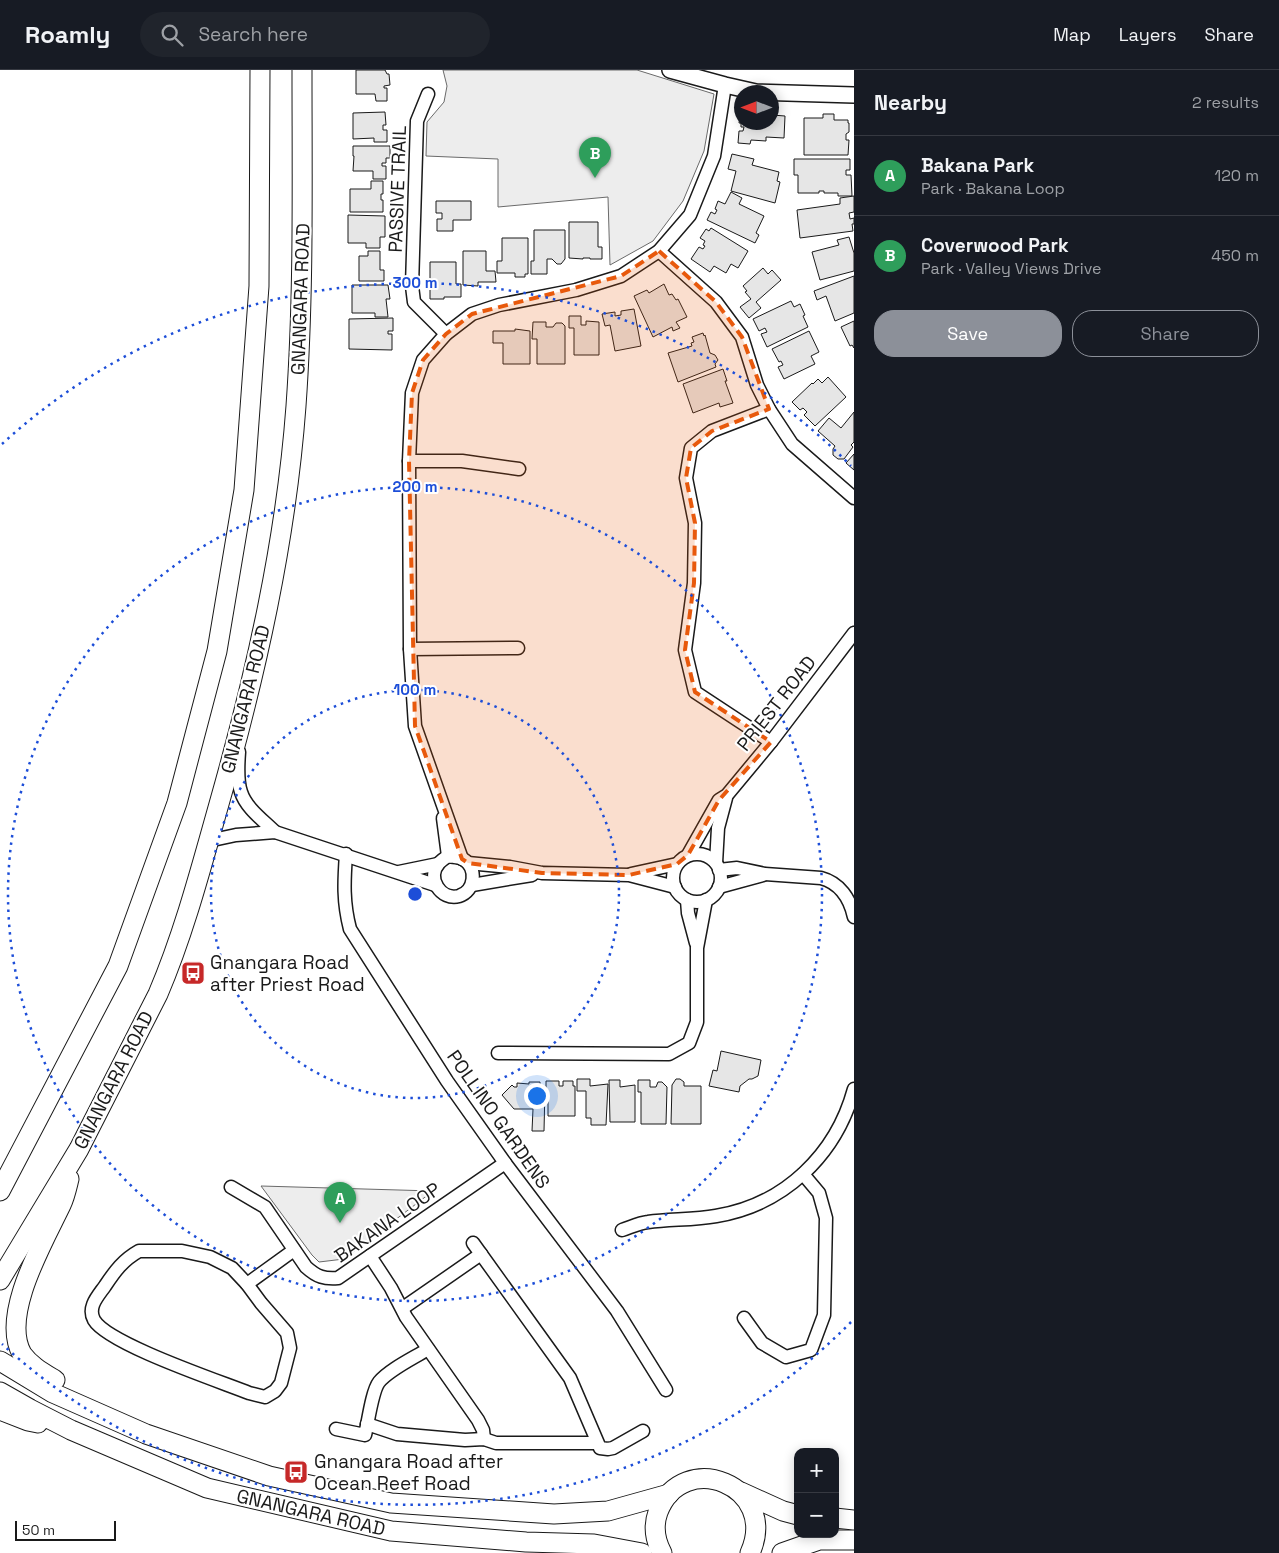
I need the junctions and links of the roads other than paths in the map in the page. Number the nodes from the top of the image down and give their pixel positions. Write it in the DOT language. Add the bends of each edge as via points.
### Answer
graph roads {
  1 [pos="260,70"];
  2 [pos="302,70"];
  3 [pos="670,70"];
  4 [pos="725,85"];
  5 [pos="428,94"];
  6 [pos="854,95"];
  7 [pos="659,251"];
  8 [pos="446,334"];
  9 [pos="769,408"];
  10 [pos="408,461"];
  11 [pos="519,468"];
  12 [pos="854,498"];
  13 [pos="854,633"];
  14 [pos="518,648"];
  15 [pos="410,649"];
  16 [pos="239,732"];
  17 [pos="771,742"];
  18 [pos="727,795"];
  19 [pos="442,805"];
  20 [pos="275,832"];
  21 [pos="208,841"];
  22 [pos="346,854"];
  23 [pos="688,855"];
  24 [pos="443,860"];
  25 [pos="465,861"];
  26 [pos="677,864"];
  27 [pos="717,866"];
  28 [pos="399,872"];
  29 [pos="542,873"];
  30 [pos="765,874"];
  31 [pos="628,875"];
  32 [pos="435,885"];
  33 [pos="472,885"];
  34 [pos="675,887"];
  35 [pos="719,887"];
  36 [pos="849,889"];
  37 [pos="687,900"];
  38 [pos="706,900"];
  39 [pos="854,917"];
  40 [pos="698,948"];
  41 [pos="498,1052"];
  42 [pos="854,1089"];
  43 [pos="78,1149"];
  44 [pos="505,1163"];
  45 [pos="803,1174"];
  46 [pos="231,1187"];
  47 [pos="0,1191"];
  48 [pos="622,1230"];
  49 [pos="473,1243"];
  50 [pos="294,1250"];
  51 [pos="481,1254"];
  52 [pos="370,1256"];
  53 [pos="0,1280"];
  54 [pos="247,1284"];
  55 [pos="403,1308"];
  56 [pos="744,1318"];
  57 [pos="428,1349"];
  58 [pos="0,1361"];
  59 [pos="666,1390"];
  60 [pos="0,1392"];
  61 [pos="0,1410"];
  62 [pos="367,1424"];
  63 [pos="336,1429"];
  64 [pos="71,1430"];
  65 [pos="642,1431"];
  66 [pos="146,1434"];
  67 [pos="484,1439"];
  68 [pos="597,1443"];
  69 [pos="741,1492"];
  70 [pos="669,1494"];
  71 [pos="794,1514"];
  72 [pos="839,1518"];
  73 [pos="854,1520"];
  74 [pos="854,1540"];
  75 [pos="642,1553"];
  76 [pos="662,1553"];
  77 [pos="750,1553"];
  78 [pos="782,1553"];
  1 -- 47 [label="main road, GNANGARA ROAD" via="260,286 244,490 217,651 177,803 118,966"];
  2 -- 16 [label="main road, GNANGARA ROAD" via="303,266 296,407 272,591"];
  3 -- 4 [label="street"];
  4 -- 6 [label="street" via="756,92"];
  4 -- 7 [label="street" via="714,156 690,215"];
  5 -- 8 [label="street, PASSIVE TRAIL" via="417,121 412,286 414,302"];
  7 -- 8 [label="street" via="621,276 576,290 499,305 472,314"];
  7 -- 9 [label="street" via="716,302 742,337 757,385"];
  8 -- 10 [label="street" via="423,360 412,393"];
  9 -- 12 [label="street" via="792,444"];
  9 -- 17 [label="street" via="712,431 691,448 686,478 694,523 694,583 685,650 695,692"];
  10 -- 11 [label="street" via="462,461"];
  10 -- 15 [label="street"];
  13 -- 17 [label="street, PRIEST ROAD"];
  14 -- 15 [label="street"];
  15 -- 19 [label="street" via="415,726"];
  16 -- 20 [label="street" via="241,792 249,807"];
  16 -- 21 [label="main road, GNANGARA ROAD"];
  17 -- 18 [label="street, PRIEST ROAD"];
  18 -- 23 [label="street, PRIEST ROAD" via="719,800"];
  18 -- 27 [label="street, PRIEST ROAD" via="718,828"];
  19 -- 24 [label="street"];
  19 -- 25 [label="street"];
  20 -- 21 [label="street"];
  20 -- 22 [label="street"];
  21 -- 43 [label="main road, GNANGARA ROAD" via="165,977"];
  22 -- 28 [label="street"];
  22 -- 44 [label="street, POLLINO GARDENS" via="343,892 350,929 447,1081"];
  23 -- 26 [label="street"];
  23 -- 27 [label="street" via="702,854"];
  24 -- 25 [label="street"];
  24 -- 28 [label="street"];
  24 -- 32 [label="street" via="434,877"];
  25 -- 29 [label="street"];
  25 -- 33 [label="street" via="472,870"];
  26 -- 31 [label="street"];
  26 -- 34 [label="street" via="673,878"];
  27 -- 30 [label="street"];
  27 -- 35 [label="street" via="721,878"];
  28 -- 32 [label="street"];
  29 -- 31 [label="street"];
  29 -- 33 [label="street"];
  30 -- 35 [label="street"];
  30 -- 36 [label="street" via="821,878"];
  31 -- 34 [label="street"];
  32 -- 33 [label="street" via="446,895 454,897 468,891"];
  34 -- 37 [label="street"];
  35 -- 38 [label="street"];
  36 -- 39 [label="street"];
  37 -- 38 [label="street"];
  37 -- 40 [label="street"];
  38 -- 40 [label="street"];
  40 -- 41 [label="street" via="697,1022 689,1043 669,1054"];
  42 -- 45 [label="street" via="839,1127 825,1150"];
  43 -- 53 [label="main road, GNANGARA ROAD"];
  43 -- 66 [label="main road" via="62,1203 28,1268 13,1327 21,1352 34,1367"];
  44 -- 52 [label="street, BAKANA LOOP"];
  44 -- 59 [label="street, POLLINO GARDENS" via="617,1312"];
  45 -- 48 [label="street" via="783,1191 758,1205 717,1216 646,1222"];
  45 -- 56 [label="street" via="818,1193 826,1218 824,1314 811,1350 786,1357 762,1342"];
  46 -- 50 [label="street, BAKANA LOOP" via="265,1207"];
  49 -- 51 [label="street"];
  50 -- 52 [label="street, BAKANA LOOP" via="314,1275 325,1279 338,1278"];
  50 -- 54 [label="street"];
  51 -- 55 [label="street"];
  51 -- 68 [label="street" via="570,1378"];
  52 -- 55 [label="street"];
  54 -- 54 [label="street" via="232,1268 210,1257 182,1251 139,1252 118,1267 92,1303 94,1319 106,1332 140,1350 265,1397 281,1383 290,1348 288,1333"];
  55 -- 57 [label="street"];
  57 -- 62 [label="street" via="378,1383"];
  57 -- 67 [label="street" via="478,1420"];
  58 -- 66 [label="main road, GNANGARA ROAD" via="53,1393"];
  60 -- 64 [label="main road, GNANGARA ROAD"];
  61 -- 64 [label="main road" via="28,1421"];
  62 -- 63 [label="street" via="365,1435"];
  62 -- 67 [label="street" via="397,1434"];
  64 -- 75 [label="main road, GNANGARA ROAD" via="208,1488 391,1531 594,1544"];
  65 -- 68 [label="street" via="608,1449 600,1448"];
  66 -- 70 [label="main road, GNANGARA ROAD" via="269,1476 391,1503 554,1514 608,1511"];
  67 -- 68 [label="street" via="496,1443"];
  69 -- 70 [label="main road" via="713,1478 681,1484"];
  69 -- 71 [label="main road"];
  69 -- 77 [label="main road" via="756,1521 756,1537"];
  70 -- 76 [label="main road" via="656,1518 655,1531"];
  72 -- 73 [label="main road"];
  74 -- 78 [label="main road" via="819,1540"];
}
